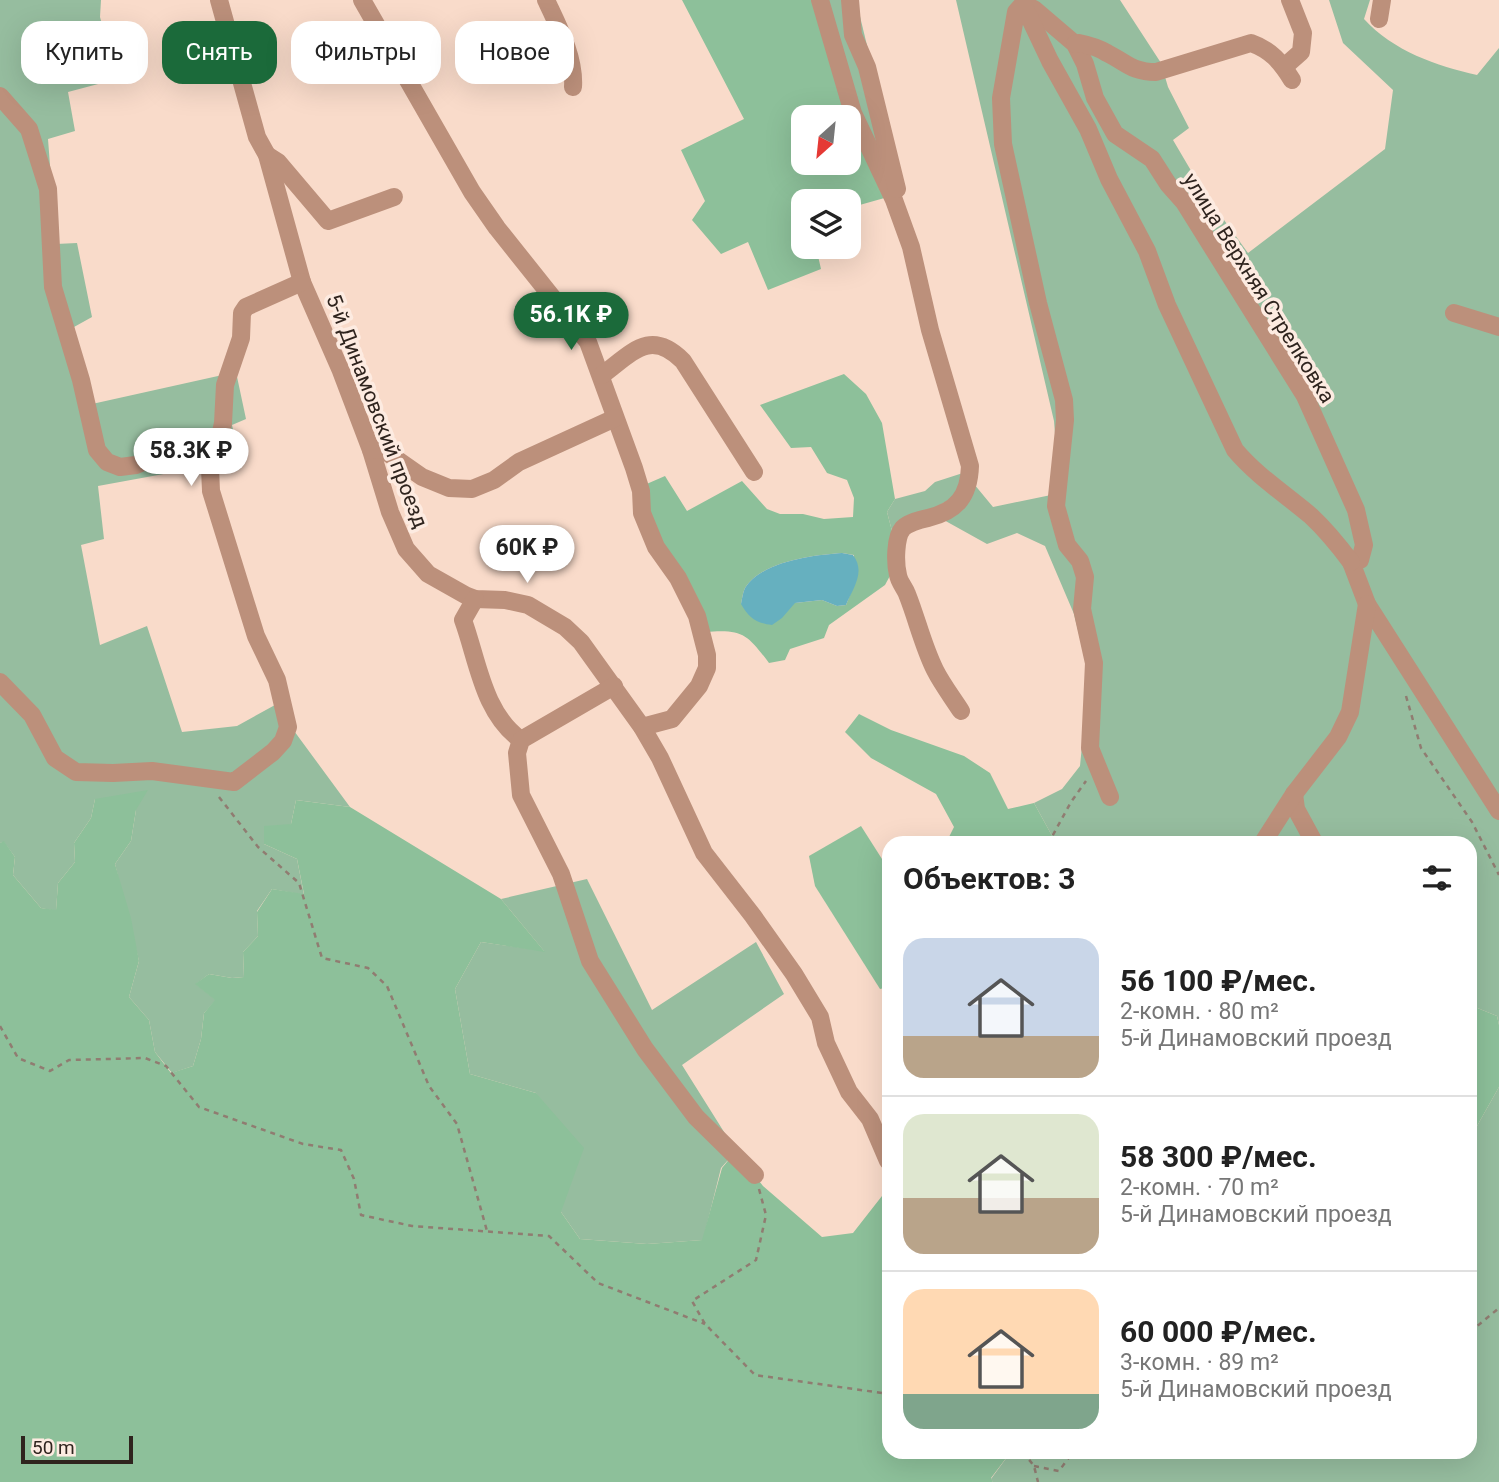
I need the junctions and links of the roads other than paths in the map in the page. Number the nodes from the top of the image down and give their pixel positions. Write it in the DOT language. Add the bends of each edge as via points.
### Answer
graph roads {
  1 [pos="219,0"];
  2 [pos="362,0"];
  3 [pos="546,0"];
  4 [pos="820,0"];
  5 [pos="850,0"];
  6 [pos="1290,0"];
  7 [pos="1382,0"];
  8 [pos="1021,2"];
  9 [pos="1379,19"];
  10 [pos="1075,44"];
  11 [pos="573,87"];
  12 [pos="0,96"];
  13 [pos="267,155"];
  14 [pos="394,197"];
  15 [pos="894,200"];
  16 [pos="302,282"];
  17 [pos="1454,313"];
  18 [pos="1499,327"];
  19 [pos="602,375"];
  20 [pos="615,418"];
  21 [pos="371,450"];
  22 [pos="210,468"];
  23 [pos="754,472"];
  24 [pos="1351,562"];
  25 [pos="475,599"];
  26 [pos="1367,604"];
  27 [pos="0,682"];
  28 [pos="614,687"];
  29 [pos="961,711"];
  30 [pos="642,727"];
  31 [pos="522,740"];
  32 [pos="1294,794"];
  33 [pos="1110,797"];
  34 [pos="1499,811"];
  35 [pos="1267,836"];
  36 [pos="1311,836"];
  37 [pos="882,1147"];
  38 [pos="755,1175"];
  1 -- 13 [label="street, 5-й Динамовский проезд" via="257,137"];
  2 -- 19 [label="street" via="472,192 588,342"];
  3 -- 11 [label="street" via="574,71"];
  4 -- 15 [label="street" via="853,113"];
  5 -- 15 [label="street" via="853,35 867,67 894,176"];
  6 -- 10 [label="street" via="1303,33 1301,52 1288,73 1277,58 1251,43 1156,72 1142,72 1108,53"];
  7 -- 9 [label="street"];
  8 -- 10 [label="street, улица Верхняя Стрелковка"];
  8 -- 24 [label="street" via="1147,251 1167,305 1235,450 1252,470 1311,516"];
  8 -- 33 [label="street" via="1001,98 1003,144 1064,400 1056,506 1068,545 1085,577 1082,609 1094,663 1090,748"];
  10 -- 24 [label="street, улица Верхняя Стрелковка" via="1095,98 1115,134 1152,159 1184,202 1304,396 1356,510 1364,545 1360,560"];
  12 -- 22 [label="street" via="29,129 48,189 53,287 97,450 107,462 120,467 180,453"];
  13 -- 14 [label="street" via="328,221"];
  13 -- 16 [label="street, 5-й Динамовский проезд"];
  15 -- 29 [label="street" via="970,466 969,480 953,508 914,521 900,533 898,575 926,650"];
  16 -- 21 [label="street, 5-й Динамовский проезд"];
  16 -- 22 [label="street, 5-й Динамовский проезд" via="242,313 241,338 225,385 218,451"];
  17 -- 18 [label="street"];
  19 -- 20 [label="street"];
  19 -- 23 [label="street" via="648,344 658,343 673,352"];
  20 -- 21 [label="street" via="472,489 449,488 422,477 382,449"];
  20 -- 30 [label="street" via="634,468 642,513 656,547 697,616 707,655 699,686 673,719"];
  21 -- 25 [label="street, 5-й Динамовский проезд" via="407,549 428,574"];
  22 -- 27 [label="street, 5-й Динамовский проезд" via="211,491 257,636 277,680 288,727 273,752 234,782 152,771 76,772 55,758 32,715"];
  24 -- 26 [label="street"];
  25 -- 28 [label="street, 5-й Динамовский проезд" via="528,605 565,627"];
  25 -- 31 [label="street" via="463,620 484,690 509,732"];
  26 -- 32 [label="street" via="1350,712 1338,737"];
  26 -- 34 [label="street"];
  28 -- 30 [label="street, 5-й Динамовский проезд"];
  28 -- 31 [label="street"];
  30 -- 37 [label="street, 5-й Динамовский проезд" via="704,853 787,964 820,1017 826,1043 849,1092 870,1119"];
  31 -- 38 [label="street" via="517,753 521,794 561,874 590,961 645,1049 696,1117"];
  32 -- 35 [label="street"];
  32 -- 36 [label="street" via="1296,810"];
}
